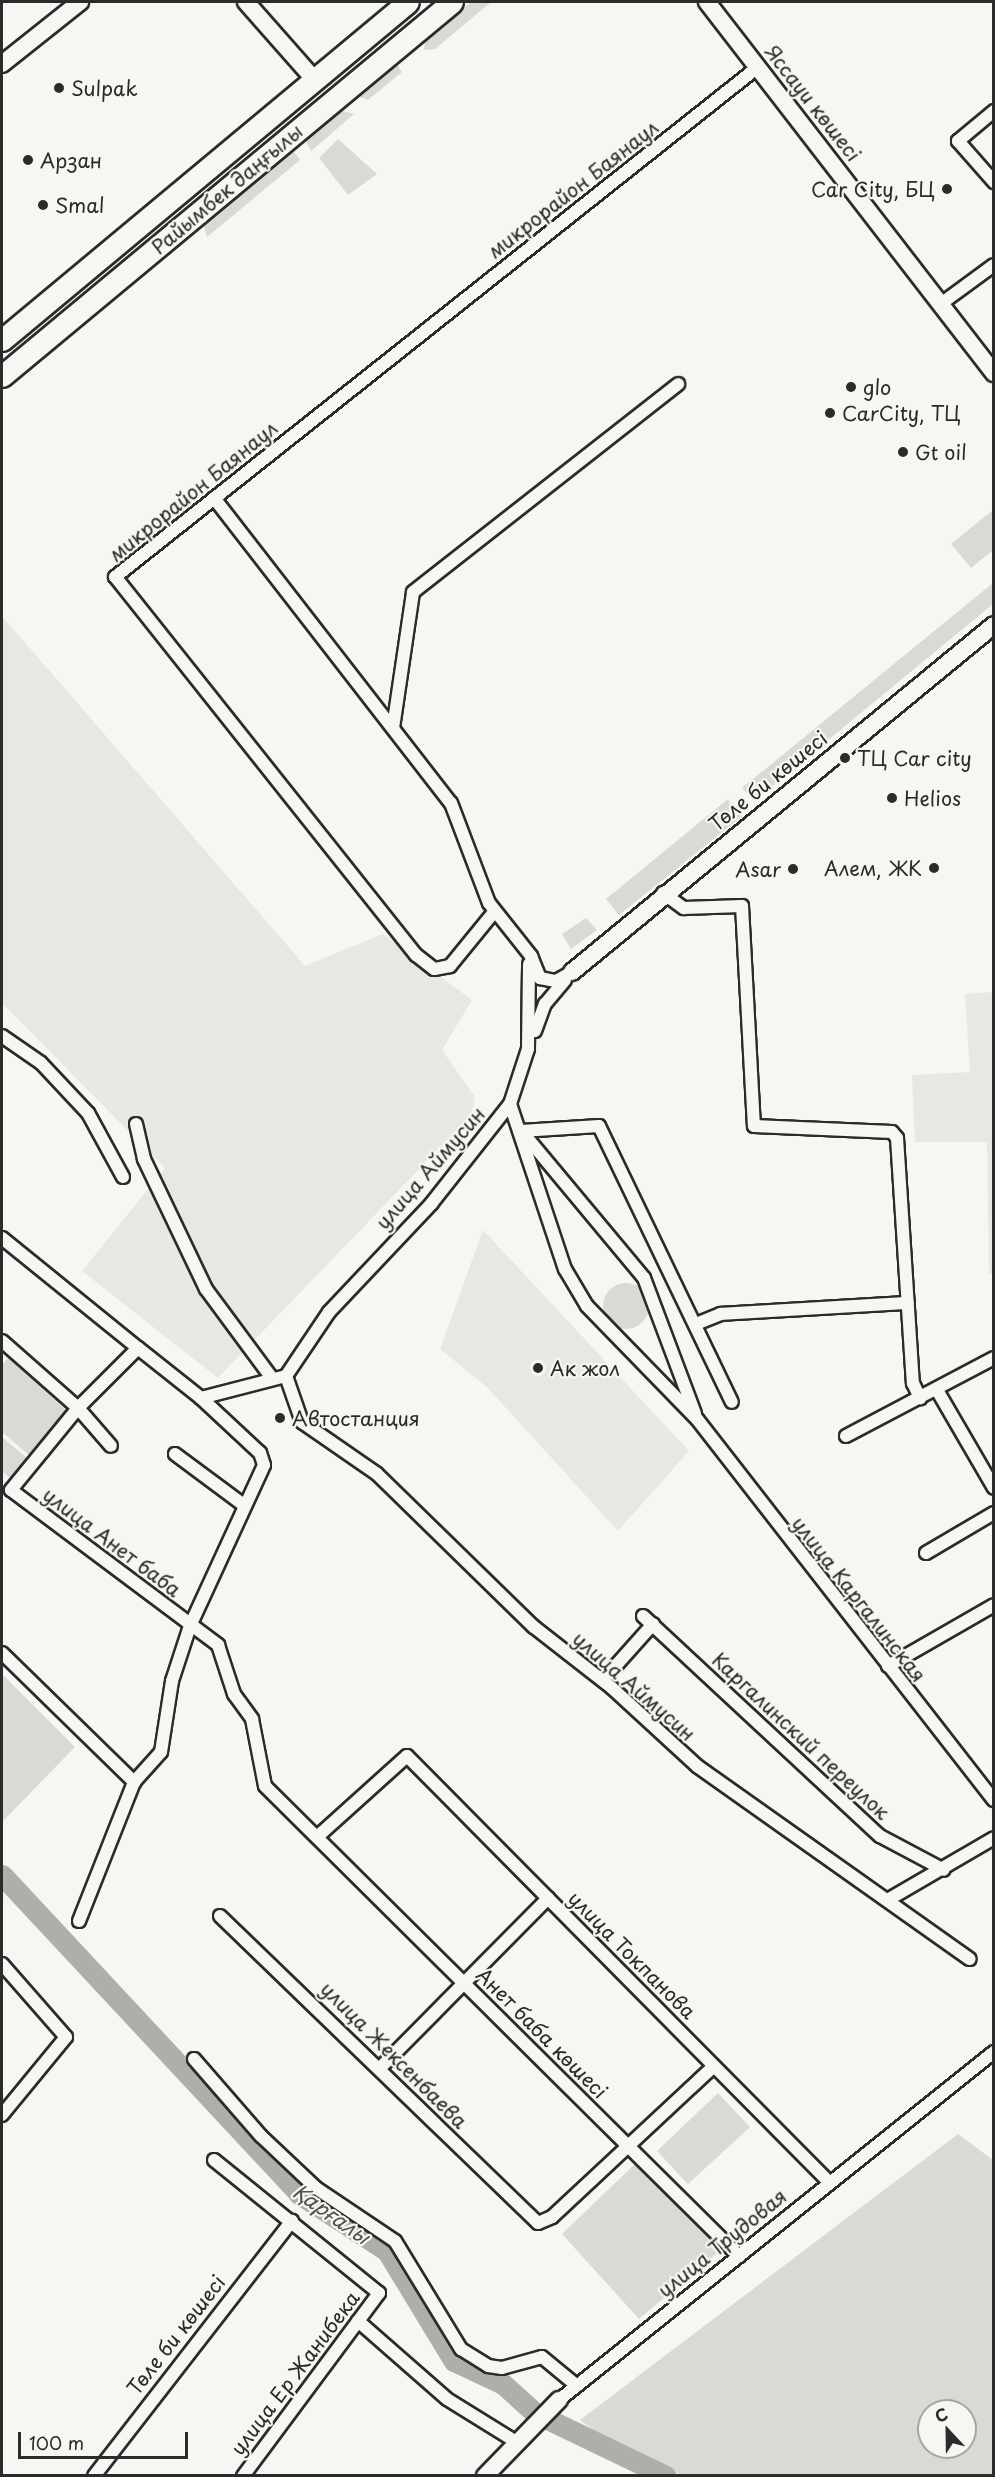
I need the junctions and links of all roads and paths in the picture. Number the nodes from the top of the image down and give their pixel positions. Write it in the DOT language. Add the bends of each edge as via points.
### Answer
graph roads {
  1 [pos="80,2"];
  2 [pos="246,2"];
  3 [pos="408,2"];
  4 [pos="452,2"];
  5 [pos="707,2"];
  6 [pos="2,64"];
  7 [pos="758,67"];
  8 [pos="313,78"];
  9 [pos="993,111"];
  10 [pos="993,182"];
  11 [pos="993,265"];
  12 [pos="942,303"];
  13 [pos="2,340"];
  14 [pos="993,373"];
  15 [pos="2,376"];
  16 [pos="678,384"];
  17 [pos="214,498"];
  18 [pos="993,625"];
  19 [pos="393,728"];
  20 [pos="663,893"];
  21 [pos="495,912"];
  22 [pos="531,956"];
  23 [pos="572,972"];
  24 [pos="2,1036"];
  25 [pos="528,1049"];
  26 [pos="510,1104"];
  27 [pos="136,1124"];
  28 [pos="521,1131"];
  29 [pos="123,1177"];
  30 [pos="2,1238"];
  31 [pos="908,1303"];
  32 [pos="696,1324"];
  33 [pos="2,1341"];
  34 [pos="135,1351"];
  35 [pos="993,1358"];
  36 [pos="286,1376"];
  37 [pos="271,1377"];
  38 [pos="937,1390"];
  39 [pos="201,1398"];
  40 [pos="920,1398"];
  41 [pos="732,1402"];
  42 [pos="78,1408"];
  43 [pos="697,1419"];
  44 [pos="846,1436"];
  45 [pos="111,1446"];
  46 [pos="175,1454"];
  47 [pos="10,1485"];
  48 [pos="993,1488"];
  49 [pos="245,1506"];
  50 [pos="993,1513"];
  51 [pos="926,1553"];
  52 [pos="993,1605"];
  53 [pos="190,1626"];
  54 [pos="2,1653"];
  55 [pos="888,1666"];
  56 [pos="603,1680"];
  57 [pos="134,1782"];
  58 [pos="993,1800"];
  59 [pos="317,1837"];
  60 [pos="993,1838"];
  61 [pos="944,1869"];
  62 [pos="548,1898"];
  63 [pos="891,1898"];
  64 [pos="220,1916"];
  65 [pos="79,1921"];
  66 [pos="970,1959"];
  67 [pos="2,1964"];
  68 [pos="465,1984"];
  69 [pos="993,2052"];
  70 [pos="194,2059"];
  71 [pos="714,2066"];
  72 [pos="380,2068"];
  73 [pos="2,2115"];
  74 [pos="630,2147"];
  75 [pos="214,2160"];
  76 [pos="829,2182"];
  77 [pos="292,2221"];
  78 [pos="740,2256"];
  79 [pos="358,2321"];
  80 [pos="577,2386"];
  81 [pos="559,2400"];
  82 [pos="518,2443"];
  83 [pos="94,2475"];
  84 [pos="243,2475"];
  85 [pos="485,2475"];
  1 -- 6 [label="street"];
  2 -- 8 [label="street"];
  3 -- 8 [label="highway, Райымбек даңғылы"];
  4 -- 15 [label="highway, Райымбек даңғылы"];
  5 -- 7 [label="street, Яссауи көшесі"];
  7 -- 12 [label="street, Яссауи көшесі"];
  7 -- 17 [label="street, микрорайон Баянаул"];
  8 -- 13 [label="highway, Райымбек даңғылы"];
  9 -- 10 [label="street" via="958,141"];
  11 -- 12 [label="street"];
  12 -- 14 [label="street, Яссауи көшесі"];
  16 -- 19 [label="street" via="413,592"];
  17 -- 19 [label="street"];
  17 -- 21 [label="street, микрорайон Баянаул" via="115,577 416,955 434,969 450,966"];
  18 -- 20 [label="street, Төле би көшесі"];
  19 -- 21 [label="street" via="451,803"];
  20 -- 23 [label="street, Төле би көшесі"];
  20 -- 31 [label="street" via="684,908 742,906 754,1126 892,1132 897,1138"];
  21 -- 22 [label="street"];
  22 -- 23 [label="street" via="540,978 556,981"];
  22 -- 25 [label="street, улица Аймусин"];
  23 -- 25 [label="street" via="545,1004"];
  24 -- 29 [label="street" via="40,1063 88,1113"];
  25 -- 26 [label="street, улица Аймусин"];
  26 -- 28 [label="street"];
  26 -- 36 [label="street, улица Аймусин" via="431,1204 329,1312"];
  27 -- 37 [label="street" via="144,1160 206,1289"];
  28 -- 32 [label="street" via="599,1126"];
  28 -- 43 [label="street" via="644,1278"];
  28 -- 43 [label="street" via="533,1181 565,1269 582,1297"];
  30 -- 34 [label="street"];
  31 -- 32 [label="street" via="721,1314"];
  31 -- 40 [label="street" via="913,1383"];
  32 -- 41 [label="street"];
  33 -- 42 [label="street"];
  34 -- 39 [label="street"];
  34 -- 42 [label="street"];
  35 -- 38 [label="street"];
  36 -- 37 [label="street"];
  36 -- 56 [label="street, улица Аймусин" via="302,1422 377,1473 534,1627"];
  37 -- 39 [label="street"];
  38 -- 40 [label="street"];
  38 -- 48 [label="street"];
  39 -- 49 [label="street" via="263,1459"];
  40 -- 44 [label="street"];
  42 -- 45 [label="street"];
  42 -- 47 [label="street"];
  43 -- 55 [label="street, улица Каргалинская"];
  46 -- 49 [label="street"];
  47 -- 53 [label="street, улица Анет баба"];
  49 -- 53 [label="street"];
  50 -- 51 [label="street"];
  52 -- 55 [label="street"];
  53 -- 57 [label="street" via="172,1681 161,1752"];
  53 -- 59 [label="street, улица Анет баба" via="218,1645 234,1694 252,1719 265,1786"];
  54 -- 57 [label="street"];
  55 -- 58 [label="street, улица Каргалинская"];
  56 -- 61 [label="street, Каргалинский переулок" via="648,1620 880,1836"];
  56 -- 63 [label="street, улица Аймусин" via="757,1814"];
  57 -- 65 [label="street"];
  59 -- 62 [label="street, улица Токпанова" via="407,1756"];
  59 -- 68 [label="street, Анет баба көшесі"];
  60 -- 61 [label="street"];
  61 -- 63 [label="street"];
  62 -- 68 [label="street"];
  62 -- 71 [label="street, улица Токпанова"];
  63 -- 66 [label="street, улица Аймусин"];
  64 -- 72 [label="street, улица Жексенбаева"];
  67 -- 73 [label="street" via="66,2037"];
  68 -- 72 [label="street"];
  68 -- 74 [label="street, Анет баба көшесі"];
  69 -- 76 [label="street, улица Трудовая"];
  70 -- 80 [label="street" via="261,2136 316,2188 395,2241 461,2349 488,2366 502,2368 542,2357"];
  71 -- 74 [label="street"];
  71 -- 76 [label="street, улица Токпанова"];
  72 -- 74 [label="street, улица Жексенбаева" via="538,2223 547,2221"];
  74 -- 78 [label="street, Анет баба көшесі"];
  75 -- 77 [label="street"];
  76 -- 78 [label="street, улица Трудовая"];
  77 -- 79 [label="street, улица Ер Жанибека" via="379,2293"];
  77 -- 83 [label="street, Төле би көшесі"];
  78 -- 80 [label="street, улица Трудовая"];
  79 -- 82 [label="street" via="447,2399"];
  79 -- 84 [label="street, улица Ер Жанибека"];
  80 -- 81 [label="street, улица Трудовая"];
  81 -- 82 [label="street, улица Трудовая"];
  82 -- 85 [label="street, улица Трудовая"];
}
